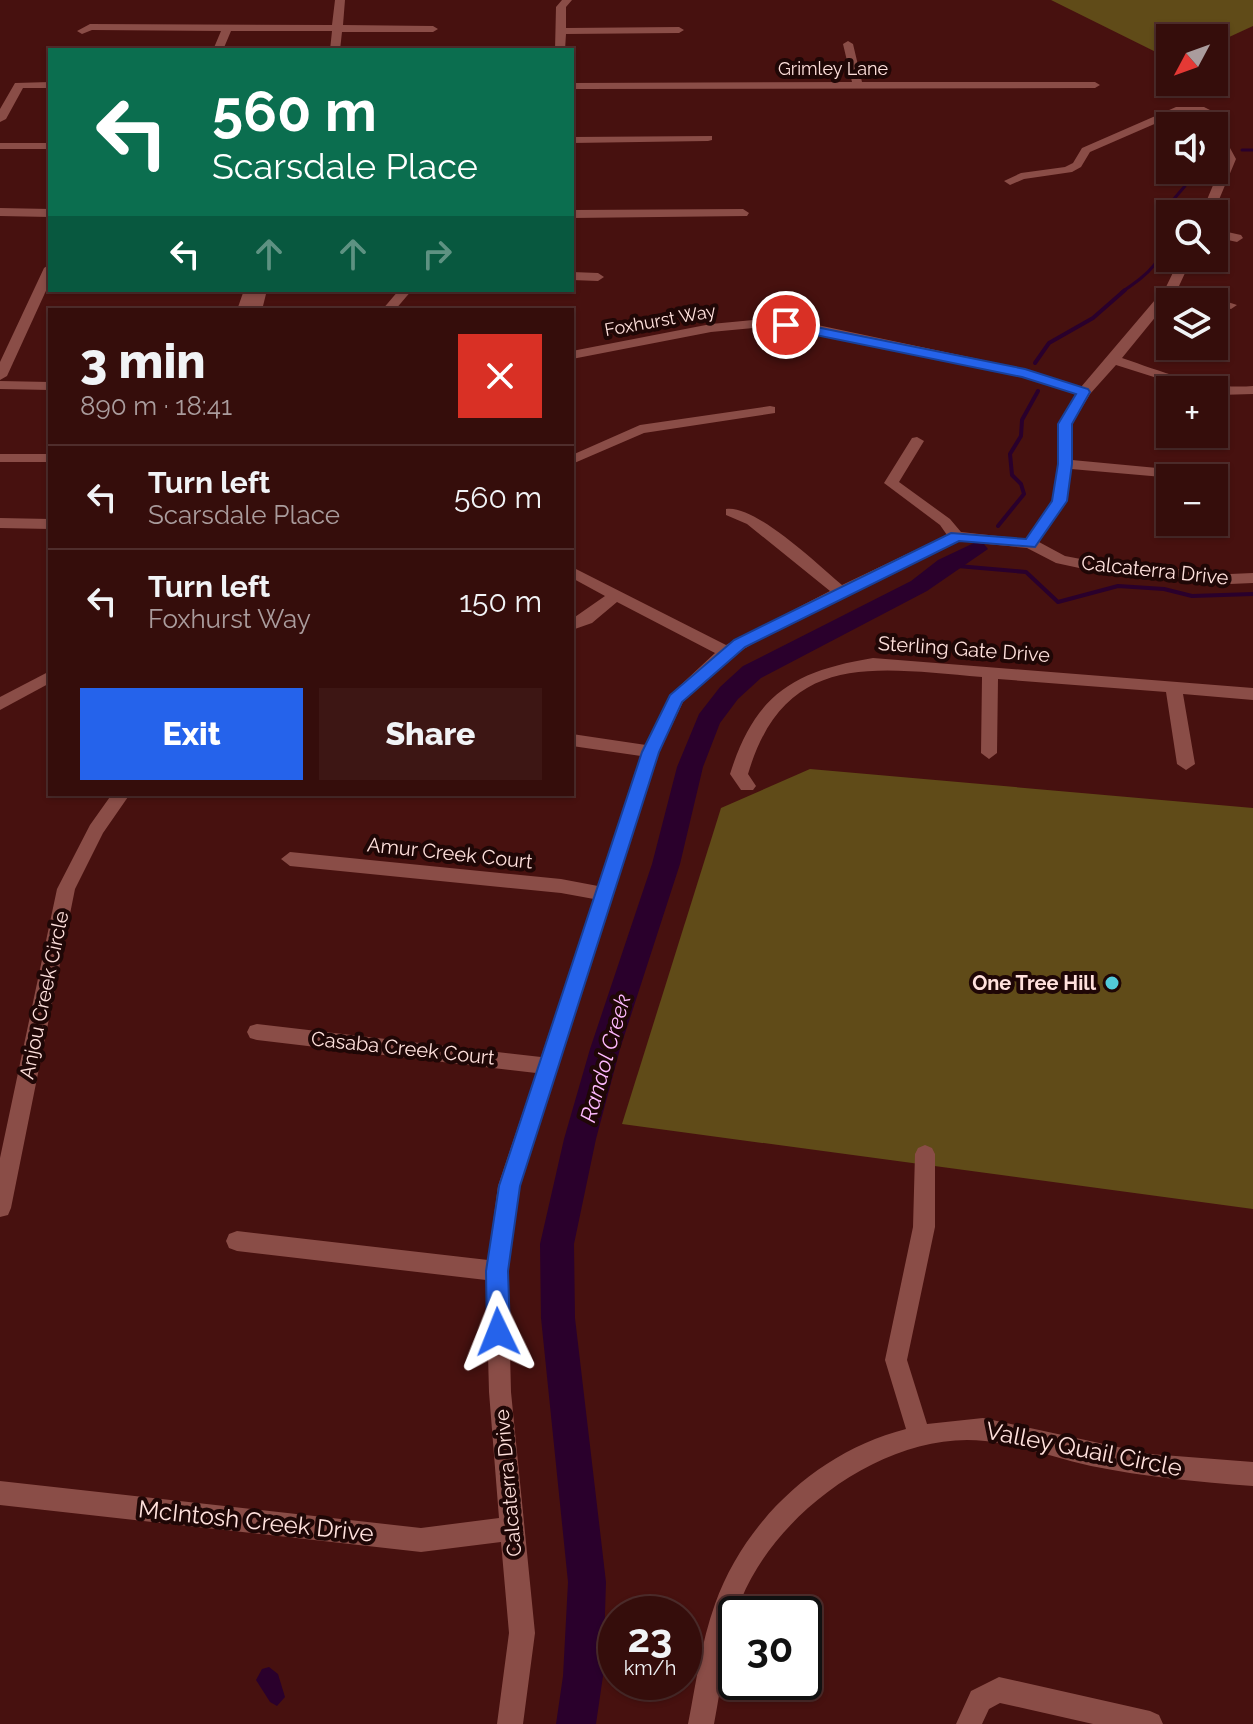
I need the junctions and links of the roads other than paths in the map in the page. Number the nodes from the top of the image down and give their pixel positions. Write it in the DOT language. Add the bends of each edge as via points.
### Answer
graph roads {
  1 [pos="340,0"];
  2 [pos="567,0"];
  3 [pos="227,28"];
  4 [pos="337,29"];
  5 [pos="433,29"];
  6 [pos="679,30"];
  7 [pos="82,31"];
  8 [pos="561,31"];
  9 [pos="848,44"];
  10 [pos="219,48"];
  11 [pos="326,48"];
  12 [pos="335,48"];
  13 [pos="560,48"];
  14 [pos="48,85"];
  15 [pos="1095,85"];
  16 [pos="574,86"];
  17 [pos="858,86"];
  18 [pos="1173,112"];
  19 [pos="1209,112"];
  20 [pos="0,119"];
  21 [pos="1156,119"];
  22 [pos="708,138"];
  23 [pos="574,140"];
  24 [pos="0,146"];
  25 [pos="48,146"];
  26 [pos="1010,181"];
  27 [pos="0,212"];
  28 [pos="48,213"];
  29 [pos="743,213"];
  30 [pos="574,214"];
  31 [pos="1228,236"];
  32 [pos="1237,238"];
  33 [pos="48,272"];
  34 [pos="1179,272"];
  35 [pos="574,276"];
  36 [pos="598,277"];
  37 [pos="1172,288"];
  38 [pos="404,292"];
  39 [pos="1228,304"];
  40 [pos="1231,305"];
  41 [pos="390,308"];
  42 [pos="1156,308"];
  43 [pos="574,355"];
  44 [pos="1114,360"];
  45 [pos="0,376"];
  46 [pos="0,385"];
  47 [pos="48,386"];
  48 [pos="1253,390"];
  49 [pos="1084,392"];
  50 [pos="770,410"];
  51 [pos="917,441"];
  52 [pos="0,458"];
  53 [pos="48,458"];
  54 [pos="574,459"];
  55 [pos="1065,464"];
  56 [pos="1156,472"];
  57 [pos="731,512"];
  58 [pos="0,523"];
  59 [pos="48,524"];
  60 [pos="956,536"];
  61 [pos="1030,544"];
  62 [pos="574,573"];
  63 [pos="1253,578"];
  64 [pos="841,592"];
  65 [pos="616,595"];
  66 [pos="574,624"];
  67 [pos="726,652"];
  68 [pos="990,671"];
  69 [pos="48,677"];
  70 [pos="1174,688"];
  71 [pos="27,690"];
  72 [pos="0,693"];
  73 [pos="1253,694"];
  74 [pos="0,704"];
  75 [pos="574,740"];
  76 [pos="651,752"];
  77 [pos="989,753"];
  78 [pos="1186,764"];
  79 [pos="747,786"];
  80 [pos="120,796"];
  81 [pos="290,859"];
  82 [pos="606,894"];
  83 [pos="257,1032"];
  84 [pos="549,1066"];
  85 [pos="925,1154"];
  86 [pos="0,1208"];
  87 [pos="237,1241"];
  88 [pos="497,1271"];
  89 [pos="920,1437"];
  90 [pos="1253,1474"];
  91 [pos="0,1493"];
  92 [pos="513,1528"];
  93 [pos="510,1724"];
  94 [pos="701,1724"];
  95 [pos="969,1724"];
  96 [pos="1150,1724"];
  1 -- 4 [label="street"];
  2 -- 8 [label="street" via="561,7"];
  3 -- 4 [label="street"];
  3 -- 7 [label="street"];
  3 -- 10 [label="street"];
  4 -- 5 [label="street"];
  4 -- 11 [label="street"];
  4 -- 12 [label="street"];
  6 -- 8 [label="street"];
  8 -- 13 [label="street"];
  9 -- 17 [label="street"];
  14 -- 20 [label="street" via="19,85"];
  15 -- 17 [label="street, Grimley Lane"];
  16 -- 17 [label="street, Grimley Lane"];
  18 -- 19 [label="street" via="1207,106"];
  21 -- 26 [label="street" via="1086,150 1068,170"];
  22 -- 23 [label="street"];
  24 -- 25 [label="street"];
  27 -- 28 [label="street"];
  29 -- 30 [label="street"];
  31 -- 32 [label="street"];
  33 -- 45 [label="street"];
  34 -- 37 [label="street"];
  35 -- 36 [label="street"];
  38 -- 41 [label="street"];
  39 -- 40 [label="street"];
  42 -- 44 [label="street"];
  43 -- 49 [label="street, Foxhurst Way" via="764,323 808,327 1009,370"];
  44 -- 48 [label="street" via="1201,387"];
  44 -- 49 [label="street"];
  46 -- 47 [label="street"];
  49 -- 55 [label="street" via="1065,424"];
  50 -- 54 [label="street" via="640,429"];
  51 -- 60 [label="street" via="891,483"];
  52 -- 53 [label="street"];
  55 -- 56 [label="street"];
  55 -- 61 [label="street" via="1059,501"];
  57 -- 64 [label="street" via="752,521"];
  58 -- 59 [label="street"];
  60 -- 61 [label="street, Calcaterra Drive"];
  60 -- 64 [label="street, Calcaterra Drive"];
  61 -- 63 [label="street, Calcaterra Drive" via="1061,560 1107,569 1153,569 1207,580"];
  62 -- 65 [label="street"];
  64 -- 67 [label="street, Calcaterra Drive"];
  65 -- 66 [label="street"];
  65 -- 67 [label="street"];
  67 -- 76 [label="street, Calcaterra Drive" via="676,699"];
  68 -- 70 [label="street, Sterling Gate Drive"];
  68 -- 77 [label="street"];
  68 -- 79 [label="street, Sterling Gate Drive" via="873,663 820,674 777,702 746,746 739,774"];
  69 -- 71 [label="street"];
  70 -- 73 [label="street, Sterling Gate Drive"];
  70 -- 78 [label="street"];
  71 -- 72 [label="street"];
  71 -- 74 [label="street"];
  75 -- 76 [label="street"];
  76 -- 82 [label="street, Calcaterra Drive"];
  80 -- 86 [label="street, Anjou Creek Circle" via="66,889"];
  81 -- 82 [label="street, Amur Creek Court"];
  82 -- 84 [label="street, Calcaterra Drive"];
  83 -- 84 [label="street, Casaba Creek Court"];
  84 -- 88 [label="street, Calcaterra Drive" via="509,1186"];
  85 -- 89 [label="street" via="924,1227 896,1360"];
  87 -- 88 [label="street"];
  88 -- 92 [label="street, Calcaterra Drive" via="500,1392"];
  89 -- 90 [label="street, Valley Quail Circle" via="975,1428 1165,1469"];
  89 -- 94 [label="street, Valley Quail Circle" via="829,1475 778,1519 732,1590"];
  91 -- 92 [label="street, McIntosh Creek Drive" via="421,1540"];
  92 -- 93 [label="street, Calcaterra Drive" via="522,1633"];
  95 -- 96 [label="street" via="980,1700 999,1690"];
}
